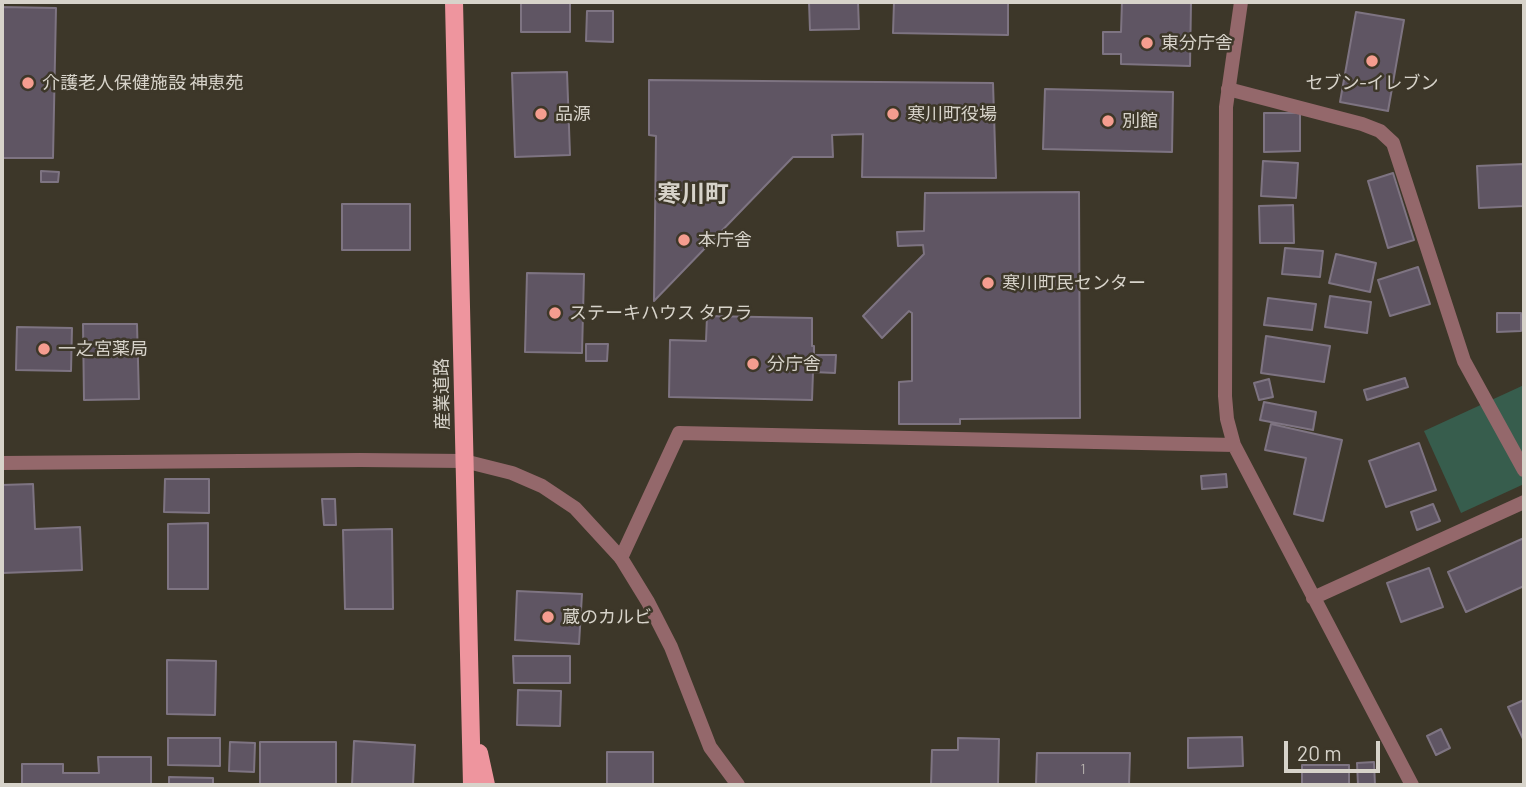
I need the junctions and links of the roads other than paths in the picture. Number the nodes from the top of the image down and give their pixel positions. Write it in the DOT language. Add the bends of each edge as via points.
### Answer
graph roads {
  1 [pos="454,2"];
  2 [pos="1241,2"];
  3 [pos="1228,89"];
  4 [pos="1234,446"];
  5 [pos="464,461"];
  6 [pos="2,463"];
  7 [pos="1524,470"];
  8 [pos="1524,502"];
  9 [pos="621,558"];
  10 [pos="1313,598"];
  11 [pos="470,705"];
  12 [pos="472,785"];
  13 [pos="486,785"];
  14 [pos="738,785"];
  15 [pos="1412,785"];
  1 -- 5 [label="main road, 産業道路"];
  2 -- 3 [label="street"];
  3 -- 4 [label="street" via="1225,396"];
  3 -- 7 [label="street" via="1362,124 1393,143 1464,361"];
  4 -- 9 [label="street" via="679,433"];
  4 -- 10 [label="street"];
  5 -- 6 [label="street"];
  5 -- 9 [label="street" via="542,486 575,508"];
  5 -- 11 [label="main road, 産業道路"];
  8 -- 10 [label="street"];
  9 -- 14 [label="street" via="671,647 710,747"];
  10 -- 15 [label="street"];
  11 -- 12 [label="main road, 産業道路"];
  11 -- 13 [label="main road"];
}
